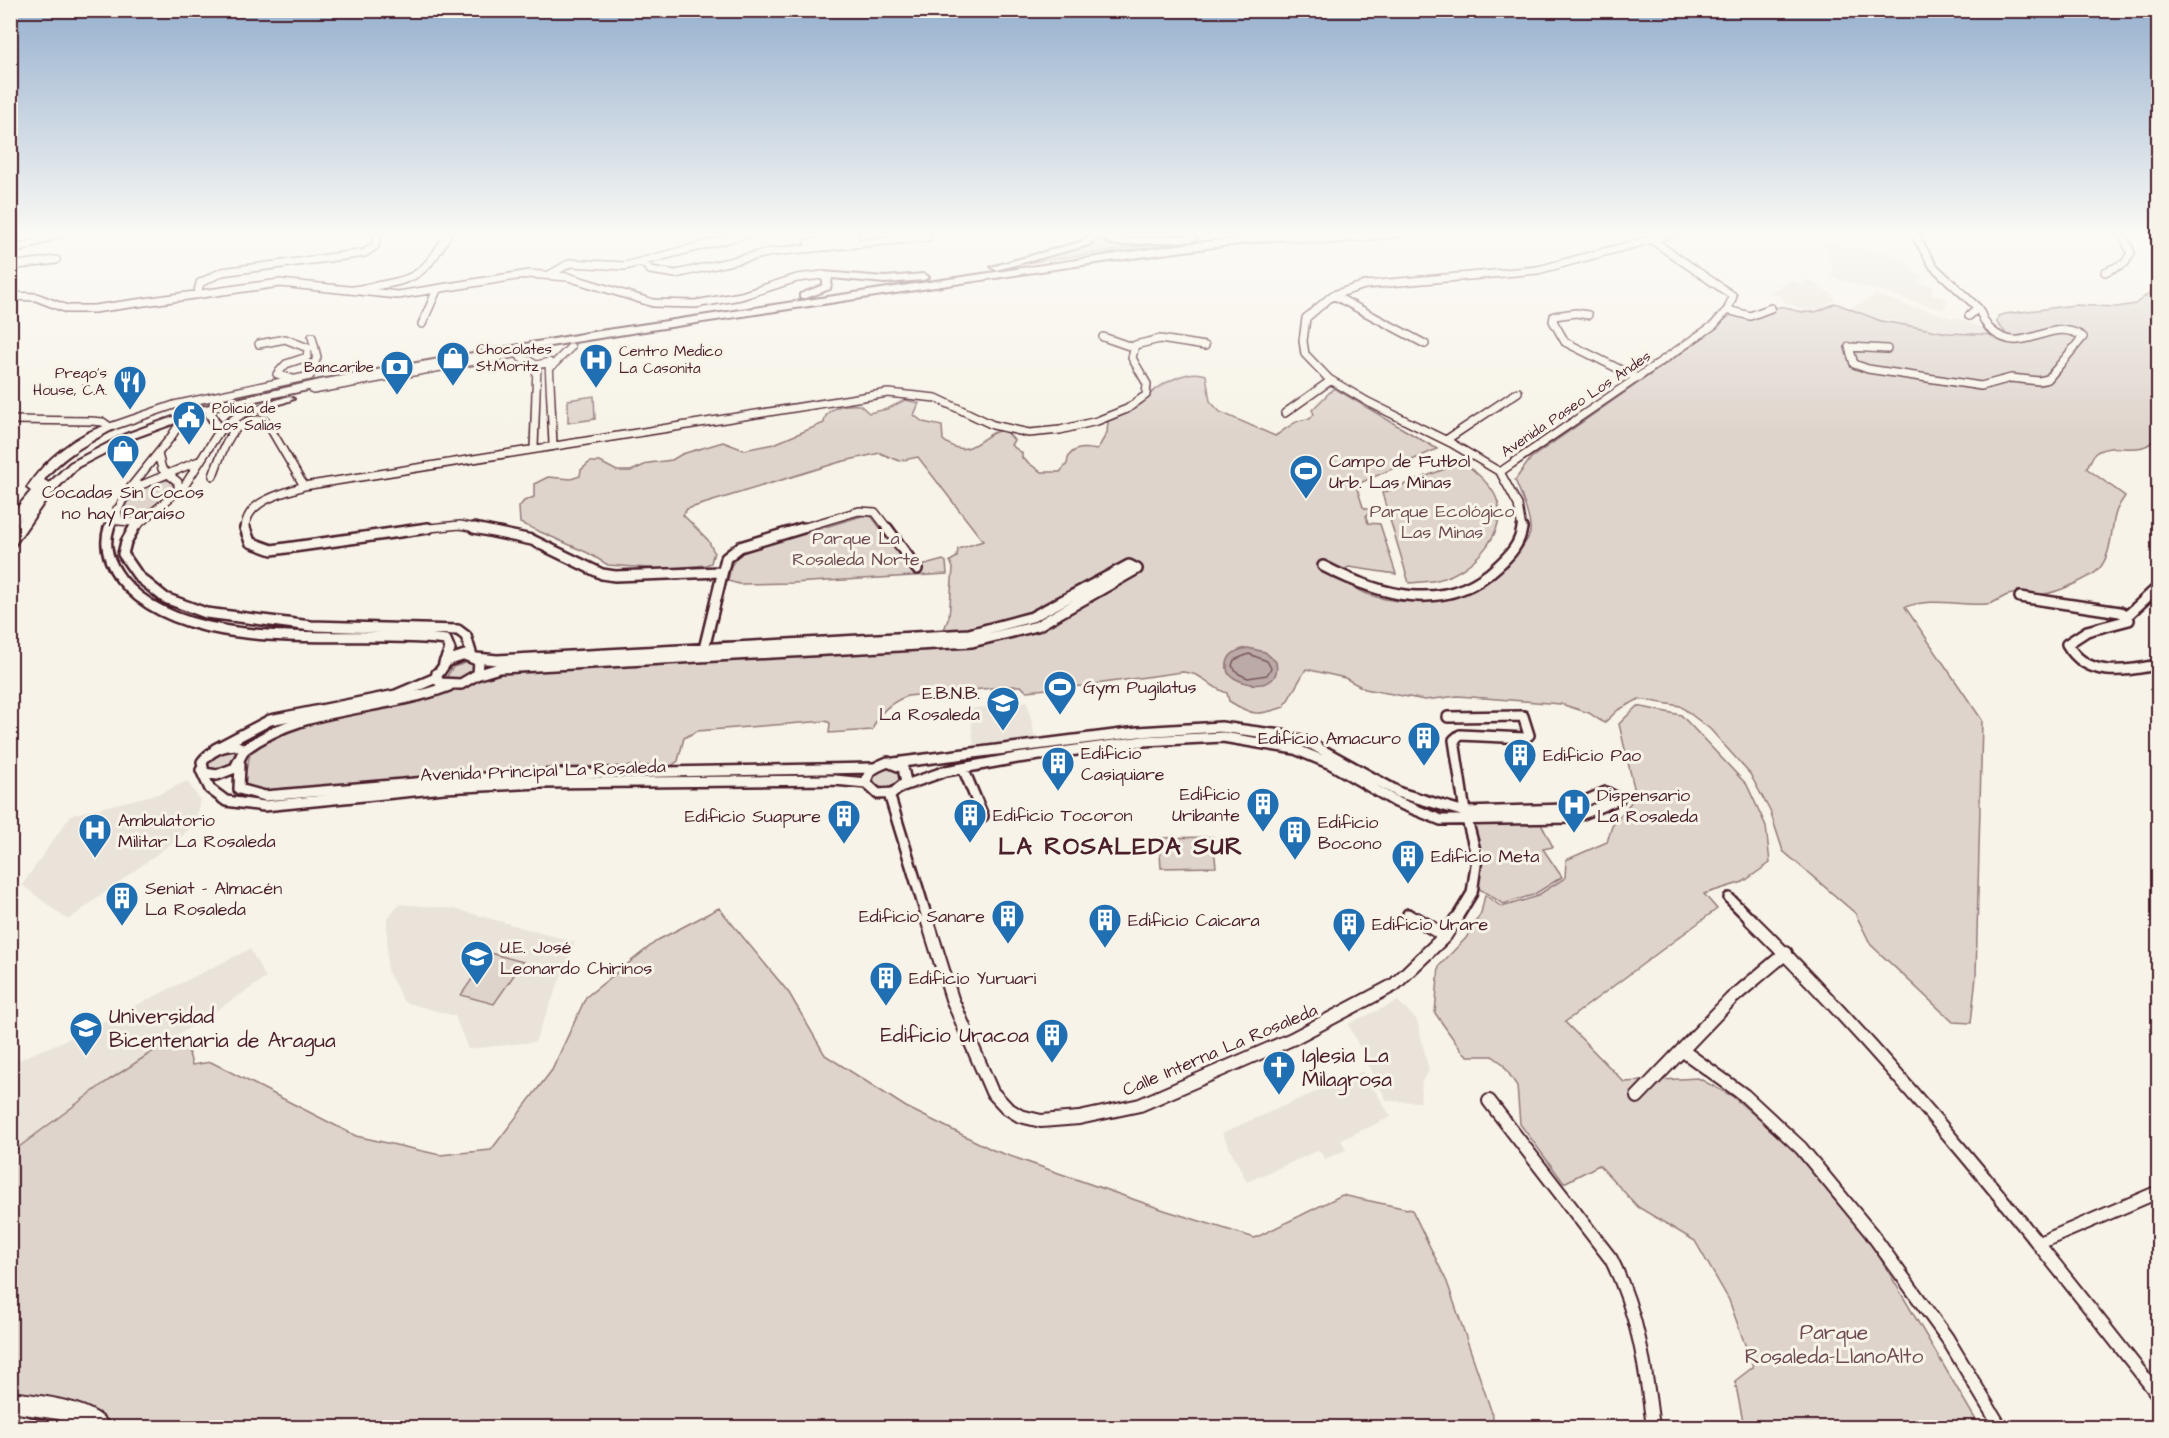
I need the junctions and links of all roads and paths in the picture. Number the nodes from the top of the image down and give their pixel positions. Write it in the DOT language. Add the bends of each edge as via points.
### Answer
graph roads {
  1 [pos="44,300"];
  2 [pos="154,300"];
  3 [pos="433,300"];
  4 [pos="649,300"];
  5 [pos="714,300"];
  6 [pos="777,300"];
  7 [pos="827,300"];
  8 [pos="1327,300"];
  9 [pos="1343,300"];
  10 [pos="1732,300"];
  11 [pos="1969,300"];
  12 [pos="1771,308"];
  13 [pos="1978,308"];
  14 [pos="1728,310"];
  15 [pos="1588,315"];
  16 [pos="1969,316"];
  17 [pos="422,324"];
  18 [pos="593,335"];
  19 [pos="312,337"];
  20 [pos="1103,337"];
  21 [pos="259,344"];
  22 [pos="1425,344"];
  23 [pos="1205,346"];
  24 [pos="571,347"];
  25 [pos="1132,347"];
  26 [pos="1887,349"];
  27 [pos="519,350"];
  28 [pos="551,367"];
  29 [pos="361,368"];
  30 [pos="536,372"];
  31 [pos="277,374"];
  32 [pos="310,376"];
  33 [pos="1637,378"];
  34 [pos="296,380"];
  35 [pos="1330,381"];
  36 [pos="266,386"];
  37 [pos="317,386"];
  38 [pos="1518,392"];
  39 [pos="301,396"];
  40 [pos="551,398"];
  41 [pos="536,401"];
  42 [pos="194,402"];
  43 [pos="1285,413"];
  44 [pos="210,414"];
  45 [pos="10,420"];
  46 [pos="110,427"];
  47 [pos="220,430"];
  48 [pos="1446,440"];
  49 [pos="553,444"];
  50 [pos="534,448"];
  51 [pos="158,454"];
  52 [pos="201,460"];
  53 [pos="1500,472"];
  54 [pos="170,474"];
  55 [pos="213,476"];
  56 [pos="304,486"];
  57 [pos="178,492"];
  58 [pos="41,498"];
  59 [pos="28,499"];
  60 [pos="123,499"];
  61 [pos="117,509"];
  62 [pos="147,516"];
  63 [pos="10,524"];
  64 [pos="10,543"];
  65 [pos="1323,566"];
  66 [pos="917,569"];
  67 [pos="721,572"];
  68 [pos="2158,587"];
  69 [pos="2020,597"];
  70 [pos="2127,616"];
  71 [pos="911,641"];
  72 [pos="703,651"];
  73 [pos="474,657"];
  74 [pos="548,661"];
  75 [pos="444,663"];
  76 [pos="2158,665"];
  77 [pos="437,673"];
  78 [pos="476,675"];
  79 [pos="449,686"];
  80 [pos="1448,717"];
  81 [pos="215,749"];
  82 [pos="244,750"];
  83 [pos="894,763"];
  84 [pos="240,764"];
  85 [pos="873,768"];
  86 [pos="963,768"];
  87 [pos="201,770"];
  88 [pos="866,783"];
  89 [pos="903,786"];
  90 [pos="889,794"];
  91 [pos="983,816"];
  92 [pos="1466,817"];
  93 [pos="1729,898"];
  94 [pos="1408,914"];
  95 [pos="1445,936"];
  96 [pos="1786,953"];
  97 [pos="1683,1052"];
  98 [pos="1637,1097"];
  99 [pos="1489,1101"];
  100 [pos="2158,1192"];
  101 [pos="2039,1243"];
  102 [pos="2158,1395"];
  103 [pos="10,1402"];
  104 [pos="10,1423"];
  105 [pos="37,1428"];
  106 [pos="101,1428"];
  107 [pos="1653,1428"];
  108 [pos="2001,1428"];
  1 -- 2 [label="street" via="80,309"];
  3 -- 17 [label="street"];
  4 -- 5 [label="street" via="681,304"];
  6 -- 29 [label="main road"];
  7 -- 18 [label="main road"];
  8 -- 35 [label="street, Avenida Paseo Los Andes" via="1306,318 1302,342 1312,364"];
  9 -- 22 [label="street"];
  10 -- 14 [label="street"];
  11 -- 13 [label="street"];
  12 -- 14 [label="street" via="1758,317"];
  13 -- 16 [label="street"];
  13 -- 26 [label="street" via="1989,328 2013,341 2030,342 2060,328 2079,332 2083,337 2048,379 2011,378 1989,385 1868,369 1854,364 1849,347"];
  14 -- 33 [label="street, Avenida Paseo Los Andes" via="1696,338"];
  15 -- 33 [label="street" via="1560,314 1553,321 1565,342"];
  18 -- 24 [label="main road"];
  18 -- 27 [label="main road"];
  19 -- 32 [label="street" via="317,357"];
  20 -- 25 [label="street"];
  21 -- 31 [label="street" via="280,338 308,348 307,357 284,364"];
  23 -- 25 [label="street" via="1160,339 1141,341"];
  24 -- 28 [label="street"];
  25 -- 49 [label="street" via="1132,358 1147,384 1146,395 1112,416 1062,430 1029,434 1010,431 940,398 888,393"];
  27 -- 30 [label="street" via="521,358 533,363"];
  27 -- 37 [label="main road"];
  28 -- 30 [label="street" via="549,362 540,362"];
  28 -- 40 [label="street"];
  29 -- 32 [label="main road"];
  29 -- 59 [label="main road" via="198,406 138,426 72,458"];
  30 -- 41 [label="street"];
  31 -- 34 [label="street"];
  31 -- 36 [label="street"];
  32 -- 34 [label="street"];
  33 -- 53 [label="street, Avenida Paseo Los Andes"];
  34 -- 36 [label="street"];
  35 -- 43 [label="street"];
  35 -- 48 [label="street, Avenida Paseo Los Andes"];
  36 -- 42 [label="street"];
  37 -- 39 [label="main road"];
  37 -- 58 [label="main road" via="206,409 153,427 86,457"];
  38 -- 48 [label="street"];
  39 -- 44 [label="main road"];
  39 -- 47 [label="main road" via="256,408"];
  40 -- 41 [label="street"];
  40 -- 49 [label="street"];
  41 -- 50 [label="street"];
  42 -- 46 [label="street"];
  42 -- 51 [label="street, bridge"];
  44 -- 47 [label="main road"];
  44 -- 58 [label="main road" via="168,426 93,461"];
  45 -- 46 [label="street" via="92,421"];
  46 -- 59 [label="main road" via="44,471"];
  47 -- 52 [label="street"];
  48 -- 53 [label="street, Avenida Paseo Los Andes"];
  49 -- 50 [label="street"];
  50 -- 56 [label="street"];
  51 -- 54 [label="street" via="162,469"];
  51 -- 60 [label="street"];
  52 -- 54 [label="street"];
  52 -- 57 [label="street"];
  53 -- 65 [label="street" via="1514,494 1522,529 1512,553 1471,586 1430,596 1396,595 1354,582"];
  54 -- 57 [label="street" via="178,482"];
  54 -- 60 [label="street" via="139,486"];
  55 -- 56 [label="street" via="233,429 240,422 260,419 266,421"];
  56 -- 67 [label="street" via="256,507 243,532 249,543 262,549 302,549 460,525 532,540 602,574"];
  57 -- 62 [label="street"];
  58 -- 64 [label="main road"];
  59 -- 63 [label="main road"];
  60 -- 61 [label="street"];
  61 -- 62 [label="street" via="123,523"];
  61 -- 75 [label="street" via="108,532 109,559 125,584 166,614 206,624 304,635 446,640 450,650"];
  62 -- 73 [label="street" via="126,538 123,554 139,577 178,605 224,616 311,626 458,630 466,636"];
  66 -- 67 [label="street" via="875,512 865,510 740,547 726,558"];
  67 -- 72 [label="street"];
  68 -- 70 [label="street"];
  69 -- 70 [label="street"];
  70 -- 76 [label="street" via="2129,620 2073,638 2067,644 2070,654 2087,666 2102,670"];
  71 -- 71 [label="street" via="972,642 1037,626 1137,569 1130,566 1032,617 1008,625"];
  71 -- 72 [label="street"];
  72 -- 74 [label="street"];
  73 -- 74 [label="street"];
  73 -- 75 [label="street" via="458,656"];
  73 -- 78 [label="street" via="481,665"];
  74 -- 78 [label="street"];
  75 -- 77 [label="street"];
  77 -- 79 [label="street" via="440,683"];
  77 -- 81 [label="street" via="436,678 407,692 270,720"];
  78 -- 79 [label="street" via="467,682"];
  79 -- 82 [label="street" via="409,699 295,722 253,741"];
  80 -- 92 [label="street, Calle Interna La Rosaleda" via="1523,716 1529,735 1456,737"];
  81 -- 82 [label="street" via="236,745"];
  81 -- 87 [label="street" via="205,758"];
  82 -- 84 [label="street"];
  83 -- 85 [label="street"];
  83 -- 89 [label="street" via="906,772"];
  83 -- 92 [label="street" via="1176,728 1250,729 1313,745 1400,793"];
  84 -- 85 [label="street, Avenida Principal La Rosaleda" via="239,789 265,796 558,774"];
  84 -- 87 [label="street" via="219,775"];
  85 -- 88 [label="street"];
  86 -- 89 [label="street"];
  86 -- 91 [label="street"];
  86 -- 92 [label="street" via="1173,738 1223,737 1286,746 1396,802 1441,820"];
  87 -- 88 [label="street, Avenida Principal La Rosaleda" via="210,789 226,801 264,806 540,783"];
  88 -- 90 [label="street" via="872,792"];
  89 -- 90 [label="street"];
  90 -- 95 [label="street, Calle Interna La Rosaleda" via="945,977 979,1067 992,1092 1020,1116 1041,1121 1108,1113 1140,1105 1204,1078 1395,986"];
  92 -- 92 [label="street" via="1573,818 1619,799 1606,792 1567,809"];
  92 -- 95 [label="street, Calle Interna La Rosaleda" via="1477,858 1474,883"];
  93 -- 96 [label="street"];
  94 -- 95 [label="street"];
  96 -- 97 [label="street" via="1731,999"];
  96 -- 101 [label="street" via="1948,1131"];
  97 -- 98 [label="street"];
  97 -- 108 [label="street" via="1744,1095 1801,1148 1947,1338"];
  99 -- 107 [label="street" via="1624,1281 1644,1351"];
  100 -- 101 [label="street"];
  101 -- 102 [label="street"];
  103 -- 106 [label="main road" via="51,1407 88,1418"];
  104 -- 105 [label="main road"];
}
